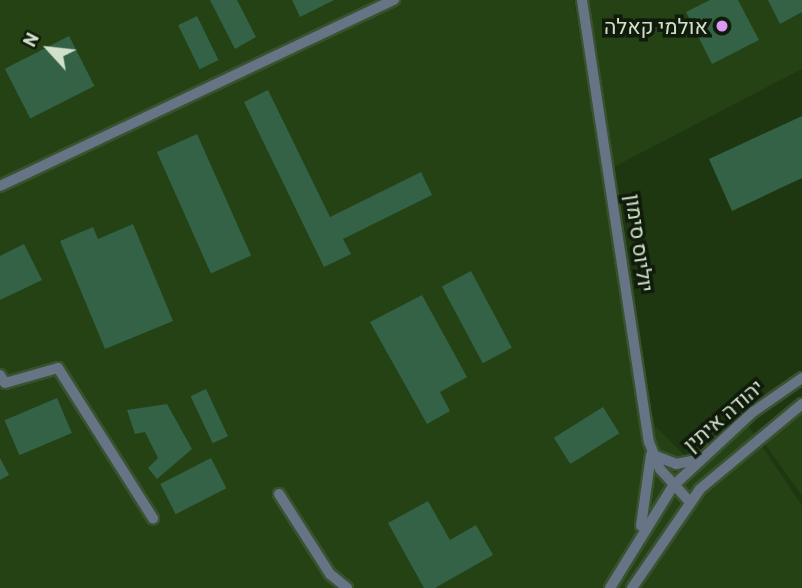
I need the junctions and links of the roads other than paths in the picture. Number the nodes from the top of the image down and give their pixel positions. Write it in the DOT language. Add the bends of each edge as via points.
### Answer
graph roads {
  1 [pos="394,0"];
  2 [pos="582,0"];
  3 [pos="0,186"];
  4 [pos="0,375"];
  5 [pos="802,378"];
  6 [pos="802,404"];
  7 [pos="649,442"];
  8 [pos="707,453"];
  9 [pos="653,455"];
  10 [pos="673,486"];
  11 [pos="279,494"];
  12 [pos="689,501"];
  13 [pos="153,518"];
  14 [pos="637,538"];
  15 [pos="347,588"];
  16 [pos="610,588"];
  17 [pos="632,588"];
  1 -- 3 [label="street"];
  2 -- 7 [label="street, יוליוס סימון"];
  4 -- 13 [label="street" via="5,383 58,368"];
  5 -- 8 [label="street, יהודה איתין"];
  6 -- 12 [label="street, יהודה איתין"];
  7 -- 9 [label="street, יוליוס סימון"];
  7 -- 14 [label="street" via="651,485"];
  8 -- 9 [label="street" via="682,464"];
  8 -- 10 [label="street, יהודה איתין"];
  9 -- 10 [label="street, יוליוס סימון"];
  10 -- 12 [label="street, יוליוס סימון"];
  10 -- 14 [label="street"];
  11 -- 15 [label="street" via="330,573"];
  12 -- 17 [label="street"];
  14 -- 16 [label="street"];
}
